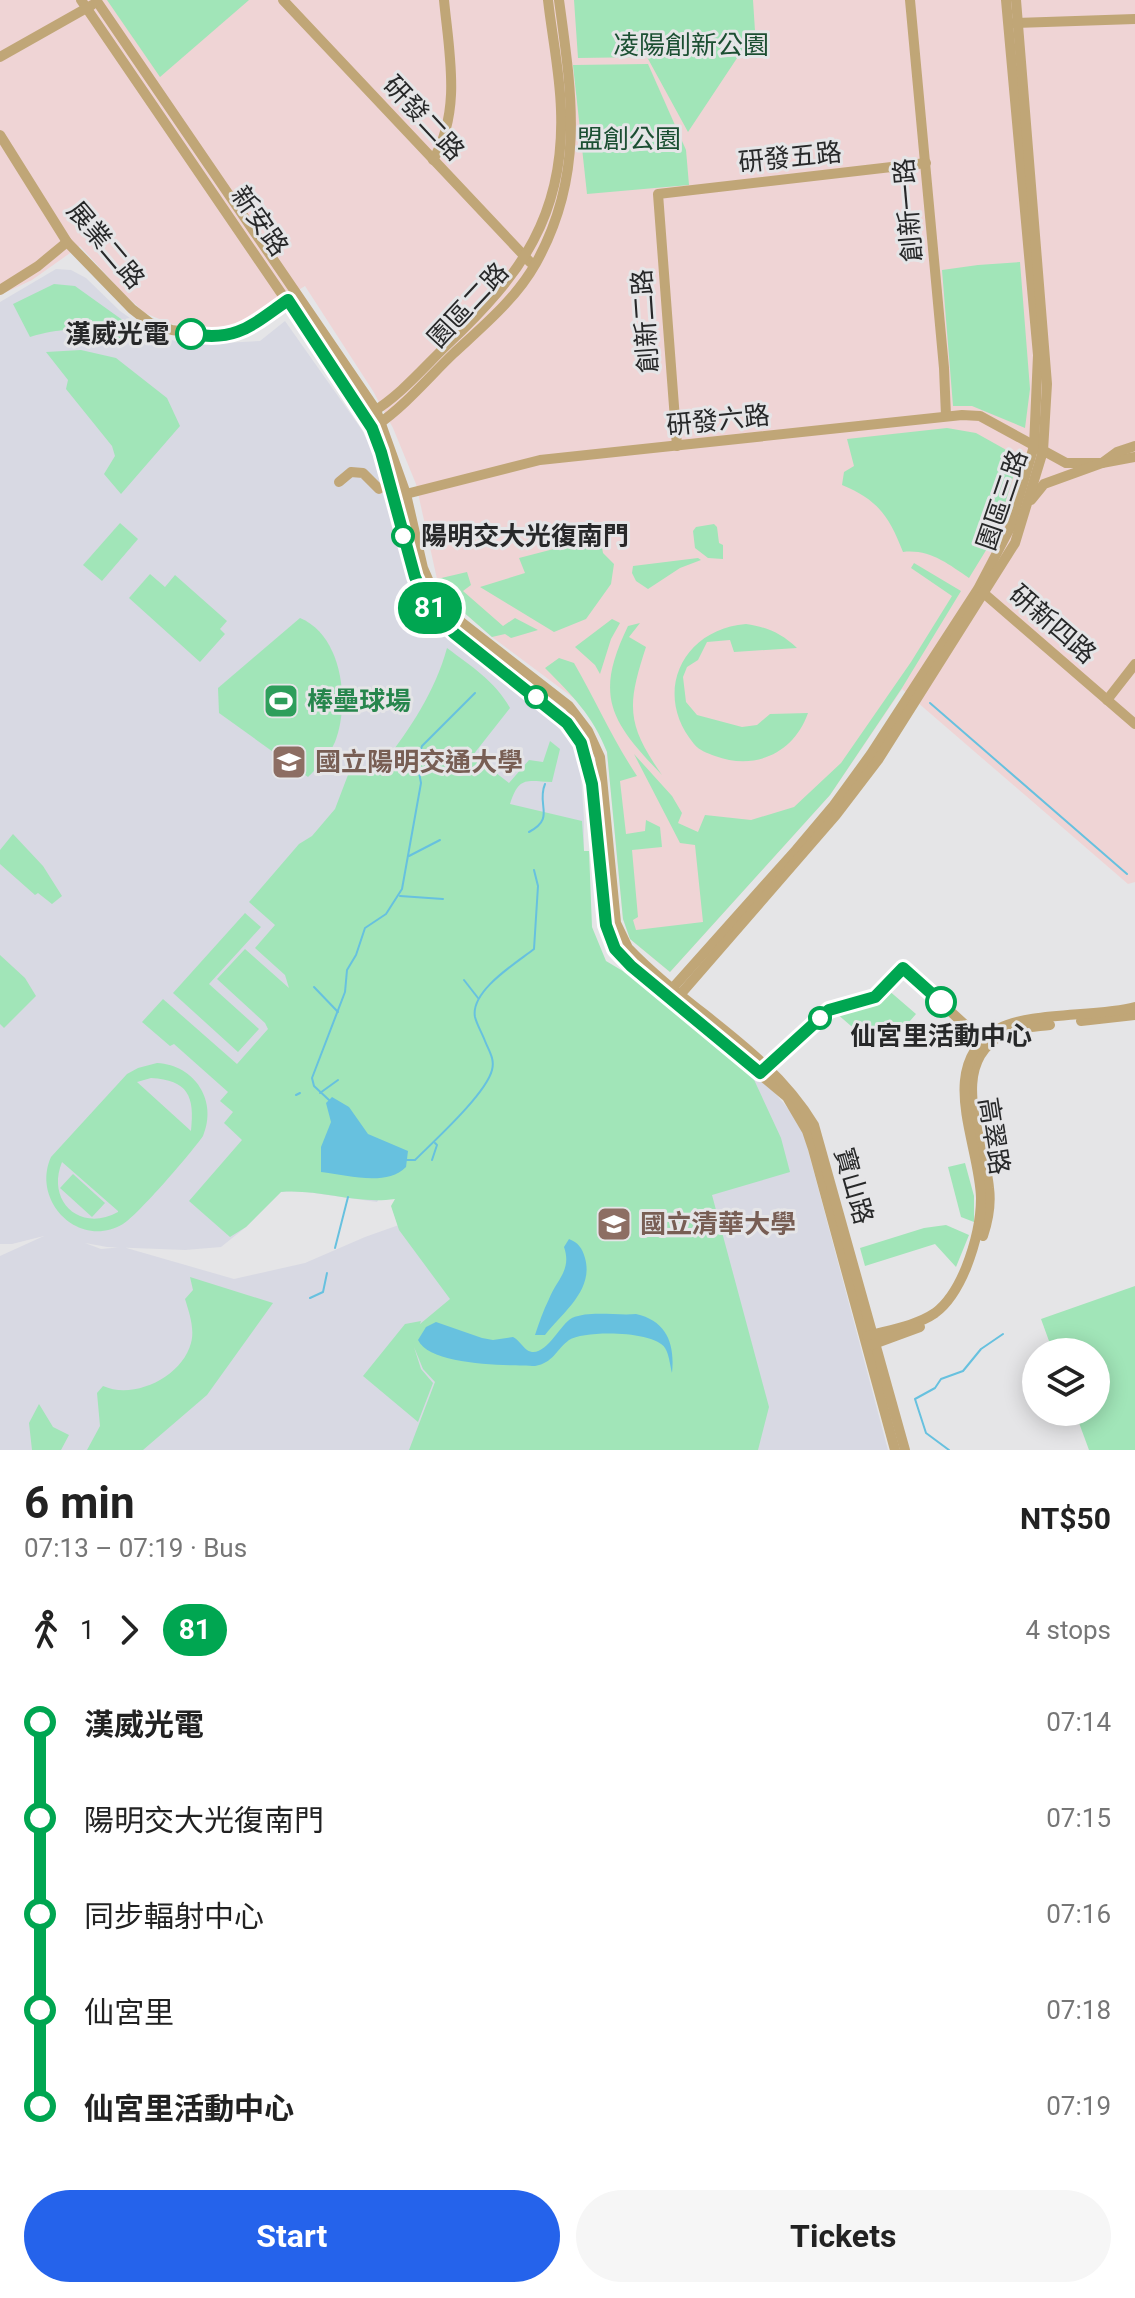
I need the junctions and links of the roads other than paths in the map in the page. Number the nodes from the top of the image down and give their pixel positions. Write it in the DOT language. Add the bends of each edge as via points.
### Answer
graph roads {
  1 [pos="283,0"];
  2 [pos="444,0"];
  3 [pos="548,0"];
  4 [pos="559,0"];
  5 [pos="910,0"];
  6 [pos="1006,0"];
  7 [pos="1016,0"];
  8 [pos="90,2"];
  9 [pos="1135,19"];
  10 [pos="1013,23"];
  11 [pos="0,57"];
  12 [pos="0,135"];
  13 [pos="433,160"];
  14 [pos="926,163"];
  15 [pos="658,194"];
  16 [pos="67,242"];
  17 [pos="524,258"];
  18 [pos="535,265"];
  19 [pos="0,290"];
  20 [pos="298,293"];
  21 [pos="288,300"];
  22 [pos="376,410"];
  23 [pos="365,416"];
  24 [pos="946,416"];
  25 [pos="377,425"];
  26 [pos="677,446"];
  27 [pos="1135,446"];
  28 [pos="1039,448"];
  29 [pos="1135,457"];
  30 [pos="1102,463"];
  31 [pos="339,482"];
  32 [pos="379,489"];
  33 [pos="406,494"];
  34 [pos="393,497"];
  35 [pos="1027,505"];
  36 [pos="982,591"];
  37 [pos="1135,664"];
  38 [pos="1135,673"];
  39 [pos="1124,680"];
  40 [pos="1107,700"];
  41 [pos="1135,724"];
  42 [pos="674,994"];
  43 [pos="1135,1007"];
  44 [pos="1135,1015"];
  45 [pos="985,1043"];
  46 [pos="763,1070"];
  47 [pos="869,1340"];
  48 [pos="895,1450"];
  49 [pos="905,1450"];
  1 -- 13 [label="street, 研發二路"];
  2 -- 13 [label="street" via="453,88 444,137"];
  3 -- 17 [label="street, 園區二路" via="561,108 560,149 544,219"];
  4 -- 18 [label="street, 園區二路" via="572,139 555,222"];
  5 -- 14 [label="street, 創新一路"];
  6 -- 10 [label="street, 園區三路"];
  7 -- 10 [label="street, 園區三路"];
  8 -- 11 [label="street"];
  8 -- 20 [label="street, 新安路"];
  8 -- 21 [label="street, 新安路"];
  9 -- 10 [label="street"];
  10 -- 28 [label="street, 園區三路" via="1038,355"];
  12 -- 16 [label="street, 展業二路"];
  13 -- 17 [label="street, 研發二路"];
  14 -- 15 [label="street, 研發五路"];
  14 -- 24 [label="street, 創新一路"];
  15 -- 26 [label="street, 創新二路"];
  16 -- 19 [label="street"];
  16 -- 21 [label="street, 展業二路" via="132,309 150,323 172,330 221,337 239,333"];
  17 -- 18 [label="street, 研發二路"];
  17 -- 22 [label="street, 園區二路" via="478,315"];
  18 -- 25 [label="street, 園區二路" via="493,318"];
  20 -- 21 [label="street, 展業二路"];
  20 -- 22 [label="street, 新安路"];
  21 -- 23 [label="street, 新安路"];
  22 -- 23 [label="street, 園區二路"];
  22 -- 25 [label="street, 新安路"];
  23 -- 25 [label="street, 新安路"];
  24 -- 26 [label="street, 研發六路"];
  24 -- 28 [label="street, 研發六路" via="980,416"];
  25 -- 33 [label="street, 新安路"];
  25 -- 34 [label="street, 新安路"];
  26 -- 33 [label="street, 研發六路" via="540,460"];
  27 -- 30 [label="street"];
  28 -- 30 [label="street, 研發六路" via="1066,463"];
  28 -- 35 [label="street, 園區三路"];
  28 -- 36 [label="street, 園區三路"];
  29 -- 30 [label="street"];
  30 -- 35 [label="street" via="1044,484"];
  31 -- 32 [label="street" via="351,472 363,473"];
  33 -- 34 [label="street, 研發六路"];
  33 -- 42 [label="street, 新安路" via="423,568 444,607 569,706 588,731 600,757 620,936"];
  34 -- 42 [label="street, 新安路" via="415,577 430,608 567,723 581,743 592,784 610,938 621,956"];
  35 -- 36 [label="street, 園區三路" via="1015,543"];
  36 -- 40 [label="street, 研新四路"];
  36 -- 42 [label="street, 園區三路" via="878,760 836,815"];
  37 -- 39 [label="street"];
  38 -- 39 [label="street"];
  39 -- 40 [label="street"];
  40 -- 41 [label="street, 研新四路"];
  42 -- 46 [label="street, 寶山路"];
  43 -- 45 [label="street" via="1021,1021 1001,1027"];
  44 -- 45 [label="street" via="1019,1029"];
  45 -- 46 [label="street" via="903,968 875,997 829,1010"];
  45 -- 47 [label="street, 高翠路" via="972,1075 972,1096 989,1188 988,1213 965,1283 955,1303 941,1312"];
  46 -- 47 [label="street, 寶山路" via="801,1104 814,1125"];
  47 -- 48 [label="street, 寶山路"];
  47 -- 49 [label="street, 寶山路"];
}
